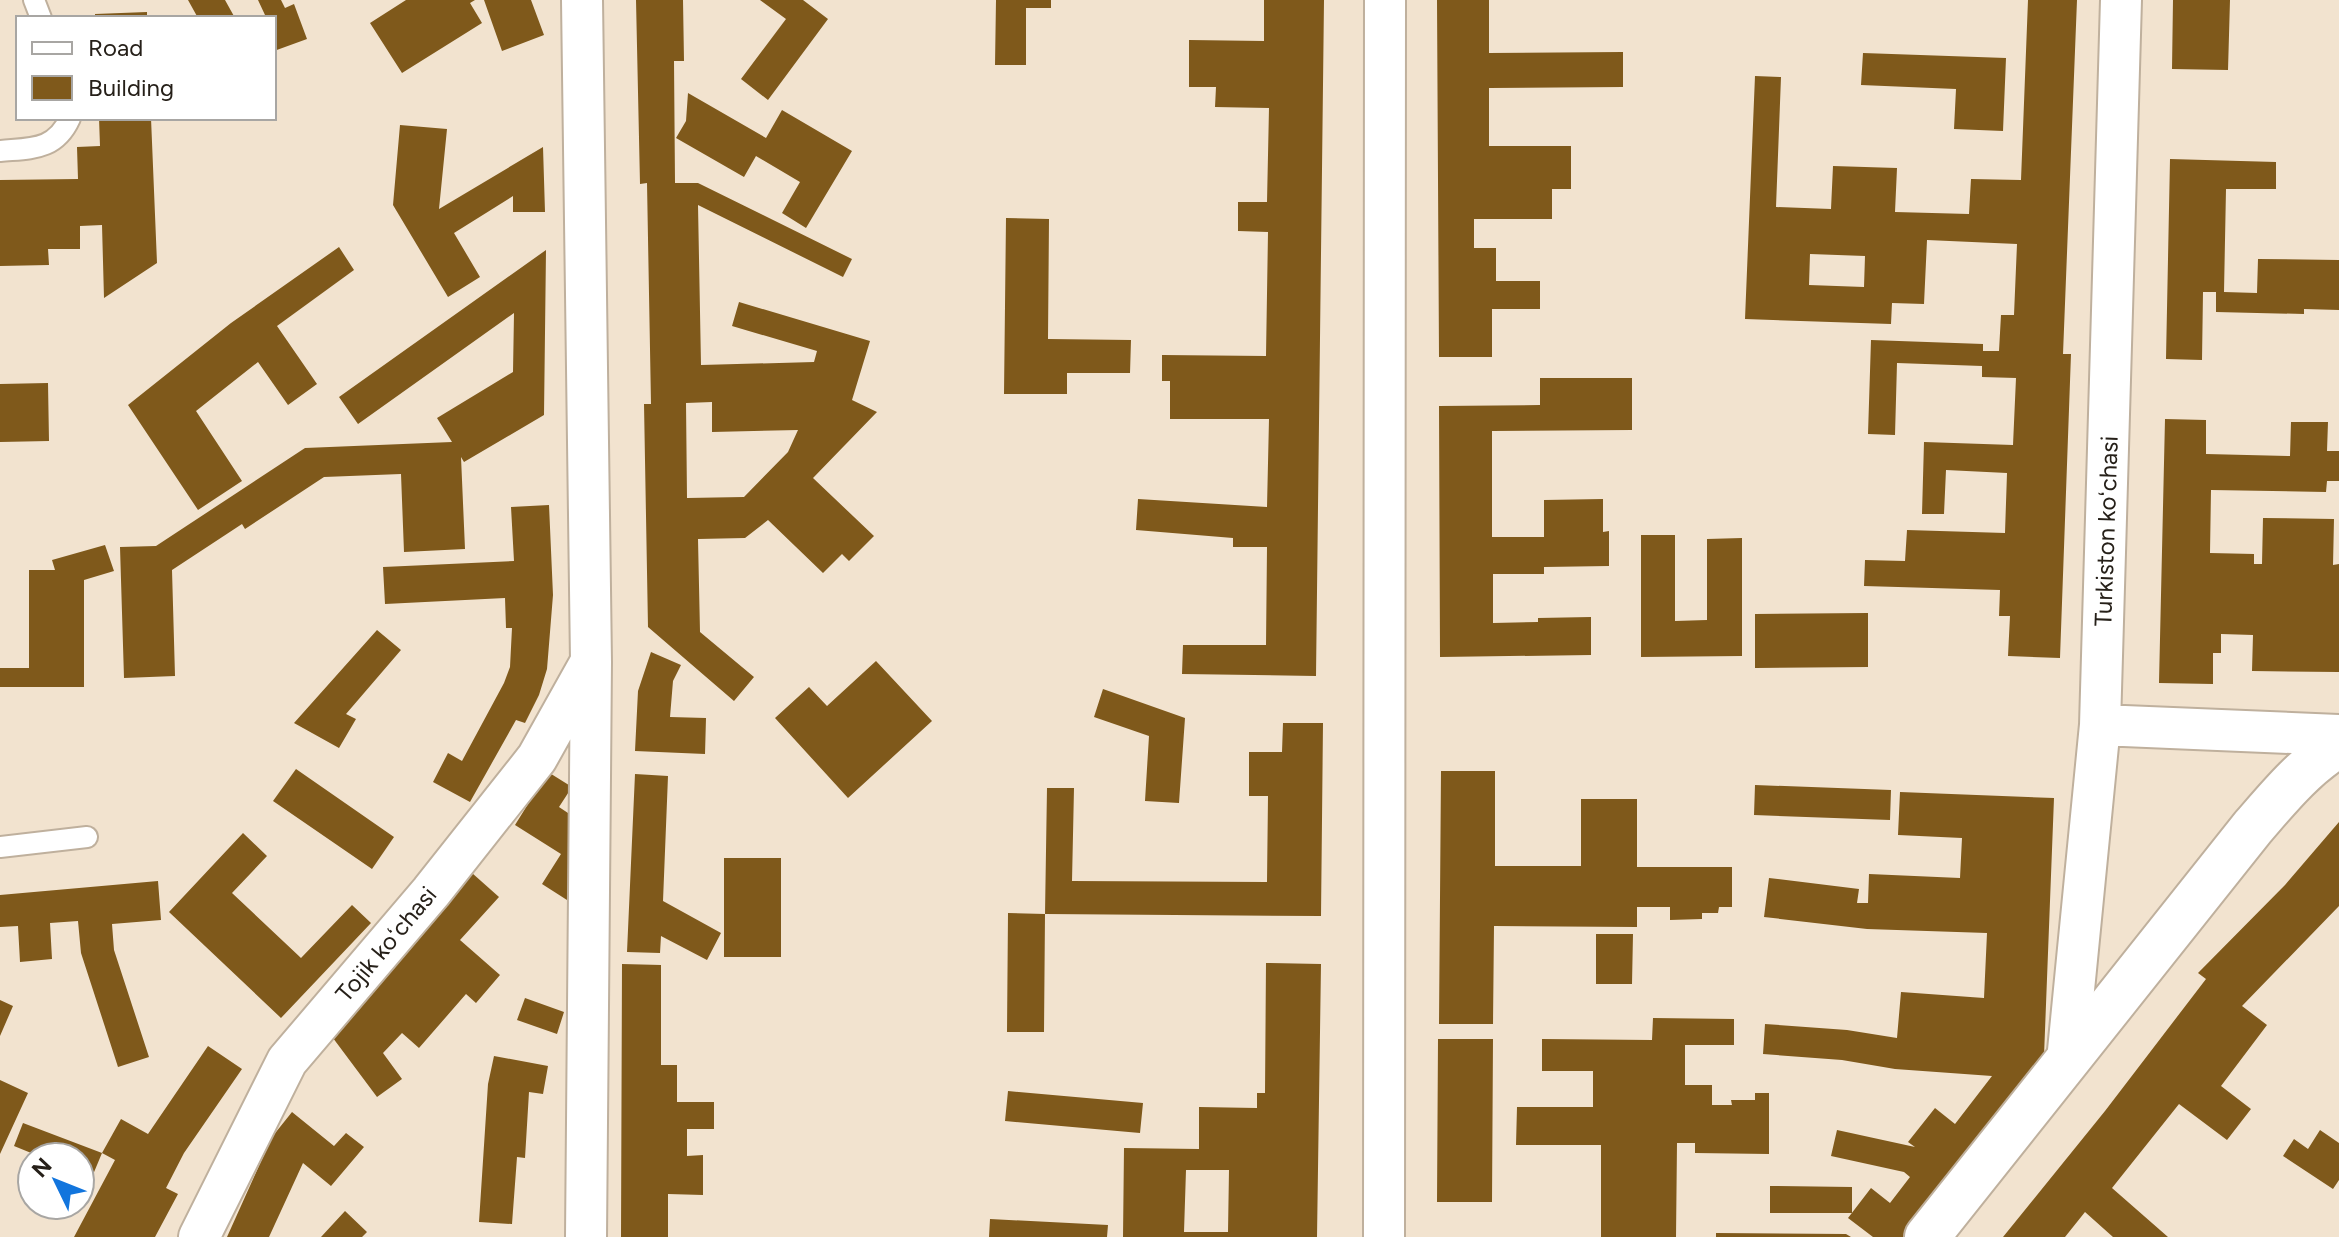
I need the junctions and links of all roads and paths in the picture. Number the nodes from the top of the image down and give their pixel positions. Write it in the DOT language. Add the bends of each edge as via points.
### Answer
graph roads {
  1 [pos="582,0"];
  2 [pos="1385,0"];
  3 [pos="2121,0"];
  4 [pos="69,120"];
  5 [pos="0,151"];
  6 [pos="591,662"];
  7 [pos="2100,725"];
  8 [pos="2339,735"];
  9 [pos="2339,745"];
  10 [pos="87,837"];
  11 [pos="0,847"];
  12 [pos="2067,1061"];
  13 [pos="199,1237"];
  14 [pos="586,1237"];
  15 [pos="1384,1237"];
  16 [pos="1927,1237"];
  1 -- 6 [label="street"];
  2 -- 15 [label="street"];
  3 -- 7 [label="street, Turkiston koʻchasi"];
  4 -- 5 [label="lane" via="45,147"];
  6 -- 13 [label="street, Tojik koʻchasi" via="537,758 287,1061"];
  6 -- 14 [label="street"];
  7 -- 8 [label="street"];
  7 -- 12 [label="street, Turkiston koʻchasi"];
  9 -- 12 [label="street" via="2288,786"];
  10 -- 11 [label="lane"];
  12 -- 16 [label="street"];
}
